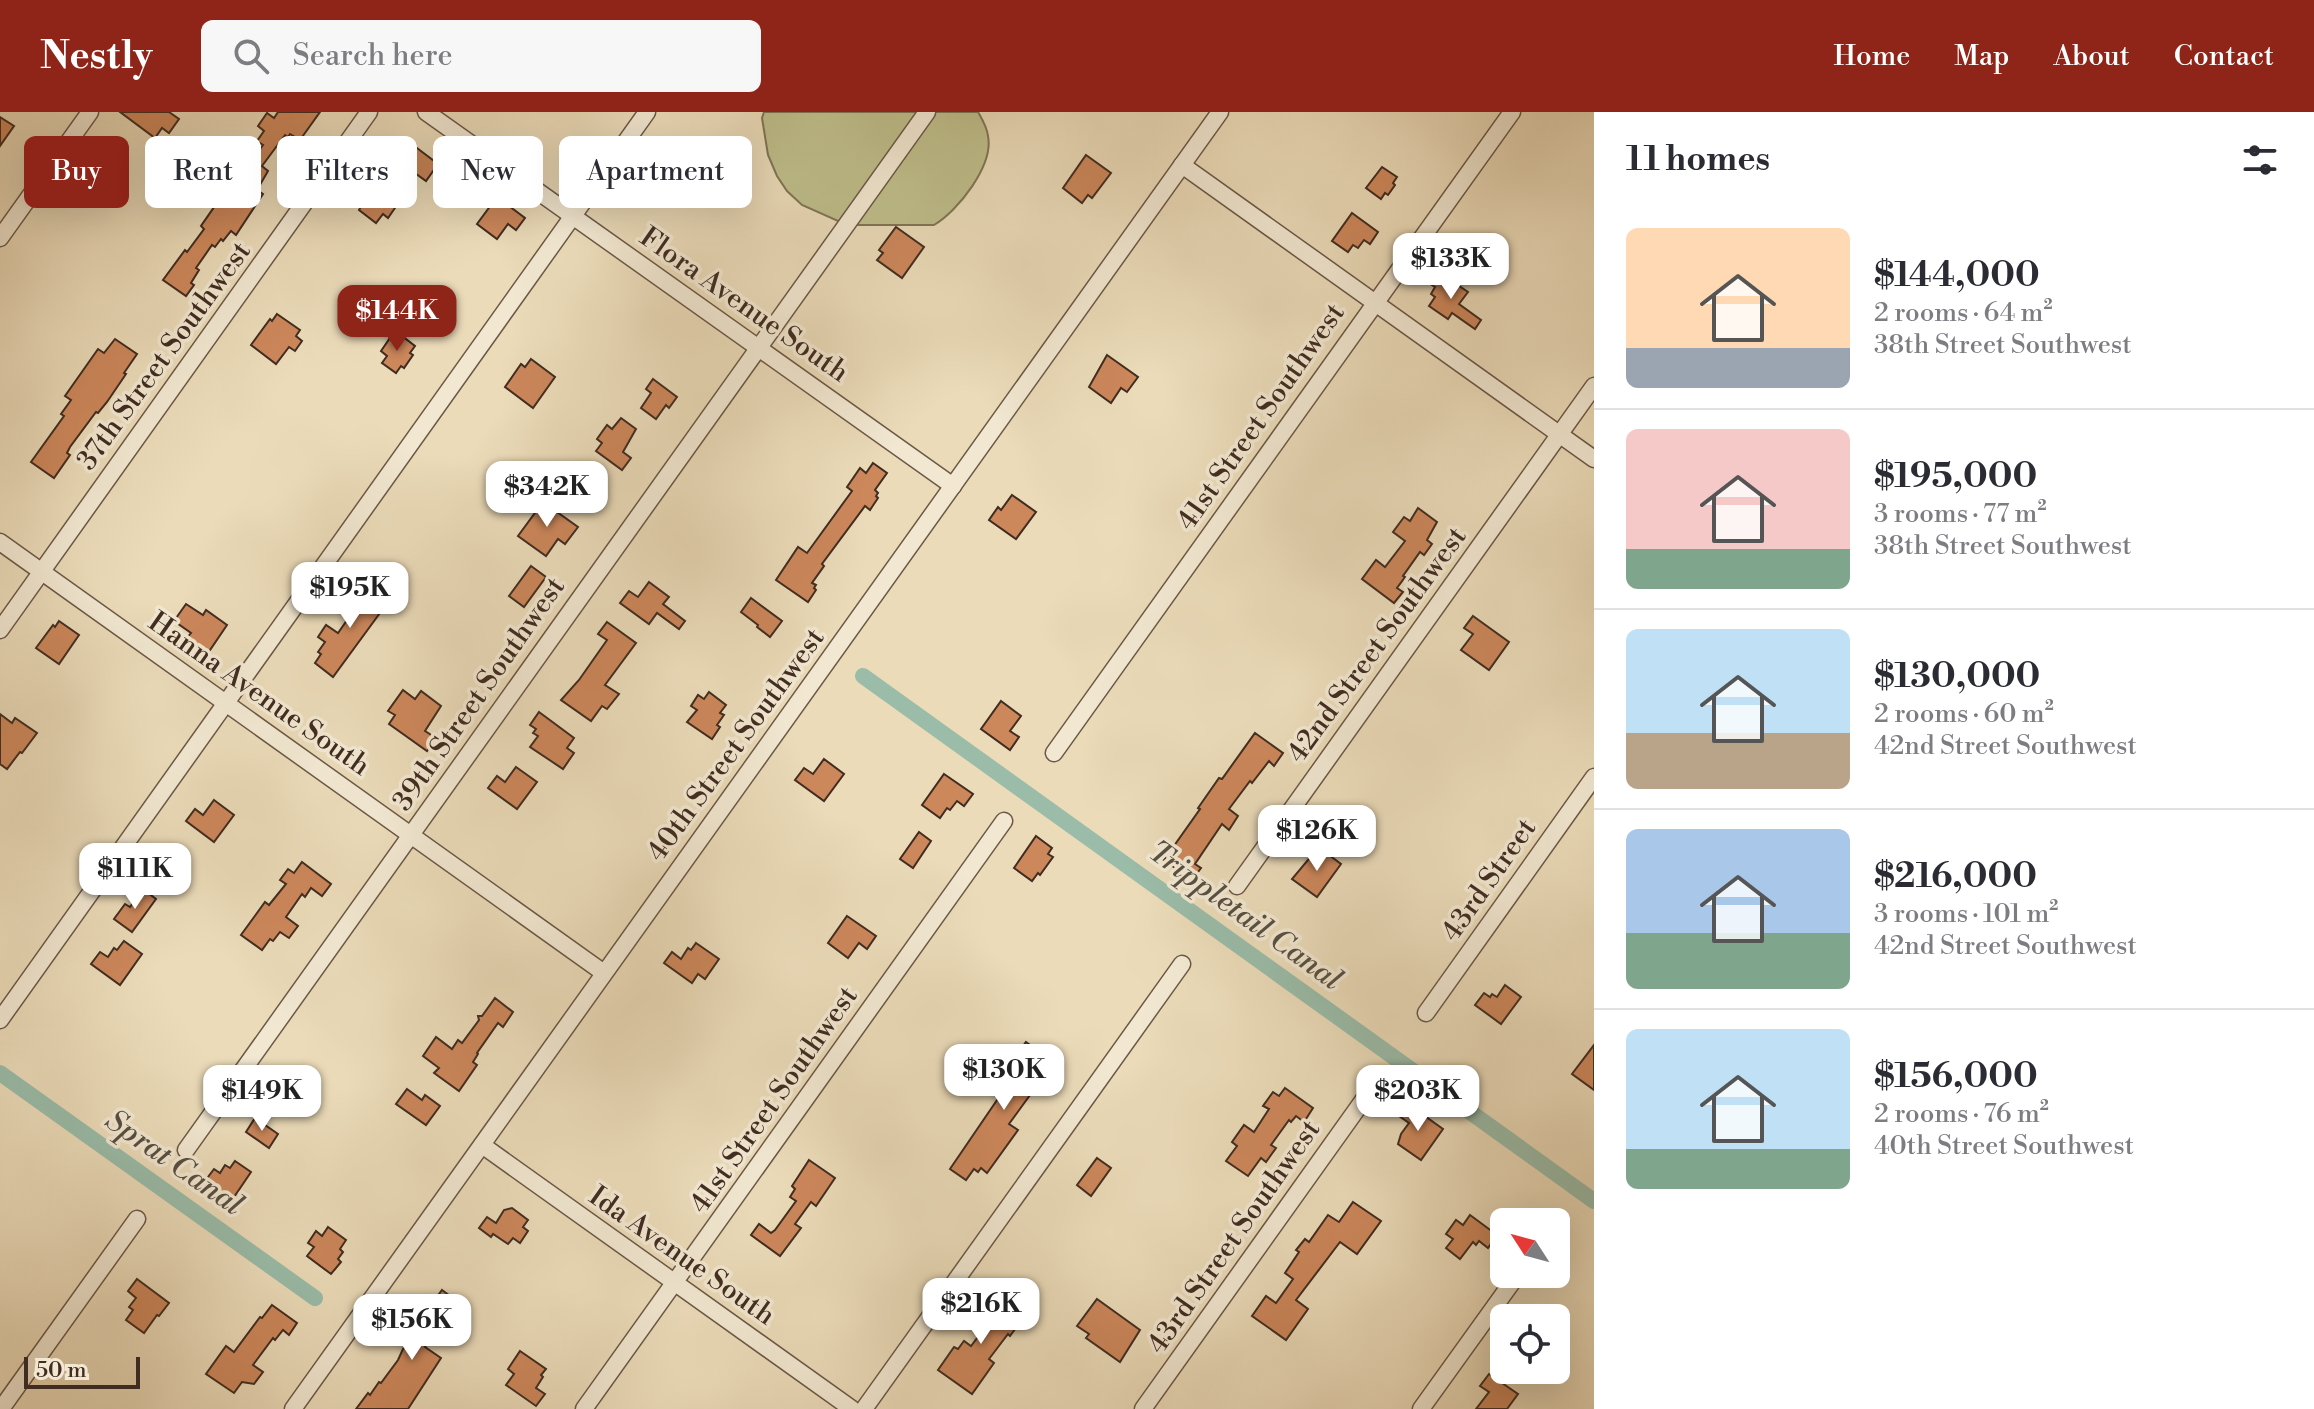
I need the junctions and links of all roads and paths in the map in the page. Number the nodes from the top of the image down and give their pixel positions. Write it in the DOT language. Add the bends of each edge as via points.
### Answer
graph roads {
  1 [pos="90,112"];
  2 [pos="369,112"];
  3 [pos="426,112"];
  4 [pos="647,112"];
  5 [pos="927,112"];
  6 [pos="1220,112"];
  7 [pos="1512,112"];
  8 [pos="1182,165"];
  9 [pos="573,215"];
  10 [pos="0,238"];
  11 [pos="1375,303"];
  12 [pos="758,347"];
  13 [pos="1594,386"];
  14 [pos="1559,434"];
  15 [pos="1594,459"];
  16 [pos="953,486"];
  17 [pos="0,542"];
  18 [pos="42,571"];
  19 [pos="0,630"];
  20 [pos="227,704"];
  21 [pos="1054,753"];
  22 [pos="1594,777"];
  23 [pos="1004,821"];
  24 [pos="411,835"];
  25 [pos="1237,886"];
  26 [pos="1182,964"];
  27 [pos="604,973"];
  28 [pos="1426,1013"];
  29 [pos="0,1020"];
  30 [pos="1367,1095"];
  31 [pos="482,1145"];
  32 [pos="186,1150"];
  33 [pos="137,1219"];
  34 [pos="676,1283"];
  35 [pos="1508,1288"];
  36 [pos="1,1409"];
  37 [pos="293,1409"];
  38 [pos="584,1409"];
  39 [pos="852,1409"];
  40 [pos="864,1409"];
  41 [pos="1143,1409"];
  42 [pos="1421,1409"];
  1 -- 10 [label="street"];
  2 -- 18 [label="street, 37th Street Southwest"];
  3 -- 9 [label="street, Flora Avenue South"];
  4 -- 9 [label="street"];
  5 -- 12 [label="street, 39th Street Southwest"];
  6 -- 8 [label="street, 40th Street Southwest"];
  7 -- 11 [label="street, 41st Street Southwest"];
  8 -- 11 [label="street"];
  8 -- 16 [label="street, 40th Street Southwest"];
  9 -- 12 [label="street, Flora Avenue South"];
  9 -- 20 [label="street"];
  11 -- 14 [label="street"];
  11 -- 21 [label="street, 41st Street Southwest"];
  12 -- 16 [label="street, Flora Avenue South"];
  12 -- 24 [label="street, 39th Street Southwest"];
  13 -- 14 [label="street, 42nd Street Southwest"];
  14 -- 15 [label="street"];
  14 -- 25 [label="street, 42nd Street Southwest"];
  16 -- 27 [label="street, 40th Street Southwest"];
  17 -- 18 [label="street, Hanna Avenue South"];
  18 -- 19 [label="street, 37th Street Southwest"];
  18 -- 20 [label="street, Hanna Avenue South"];
  20 -- 24 [label="street, Hanna Avenue South"];
  20 -- 29 [label="street"];
  22 -- 28 [label="street, 43rd Street"];
  23 -- 34 [label="street, 41st Street Southwest"];
  24 -- 27 [label="street, Hanna Avenue South"];
  24 -- 32 [label="street, 39th Street Southwest"];
  26 -- 40 [label="street"];
  27 -- 31 [label="street, 40th Street Southwest"];
  30 -- 41 [label="street, 43rd Street Southwest"];
  31 -- 34 [label="street, Ida Avenue South"];
  31 -- 37 [label="street, 40th Street Southwest"];
  33 -- 36 [label="street"];
  34 -- 38 [label="street, 41st Street Southwest"];
  34 -- 39 [label="street, Ida Avenue South"];
  35 -- 42 [label="street"];
}
